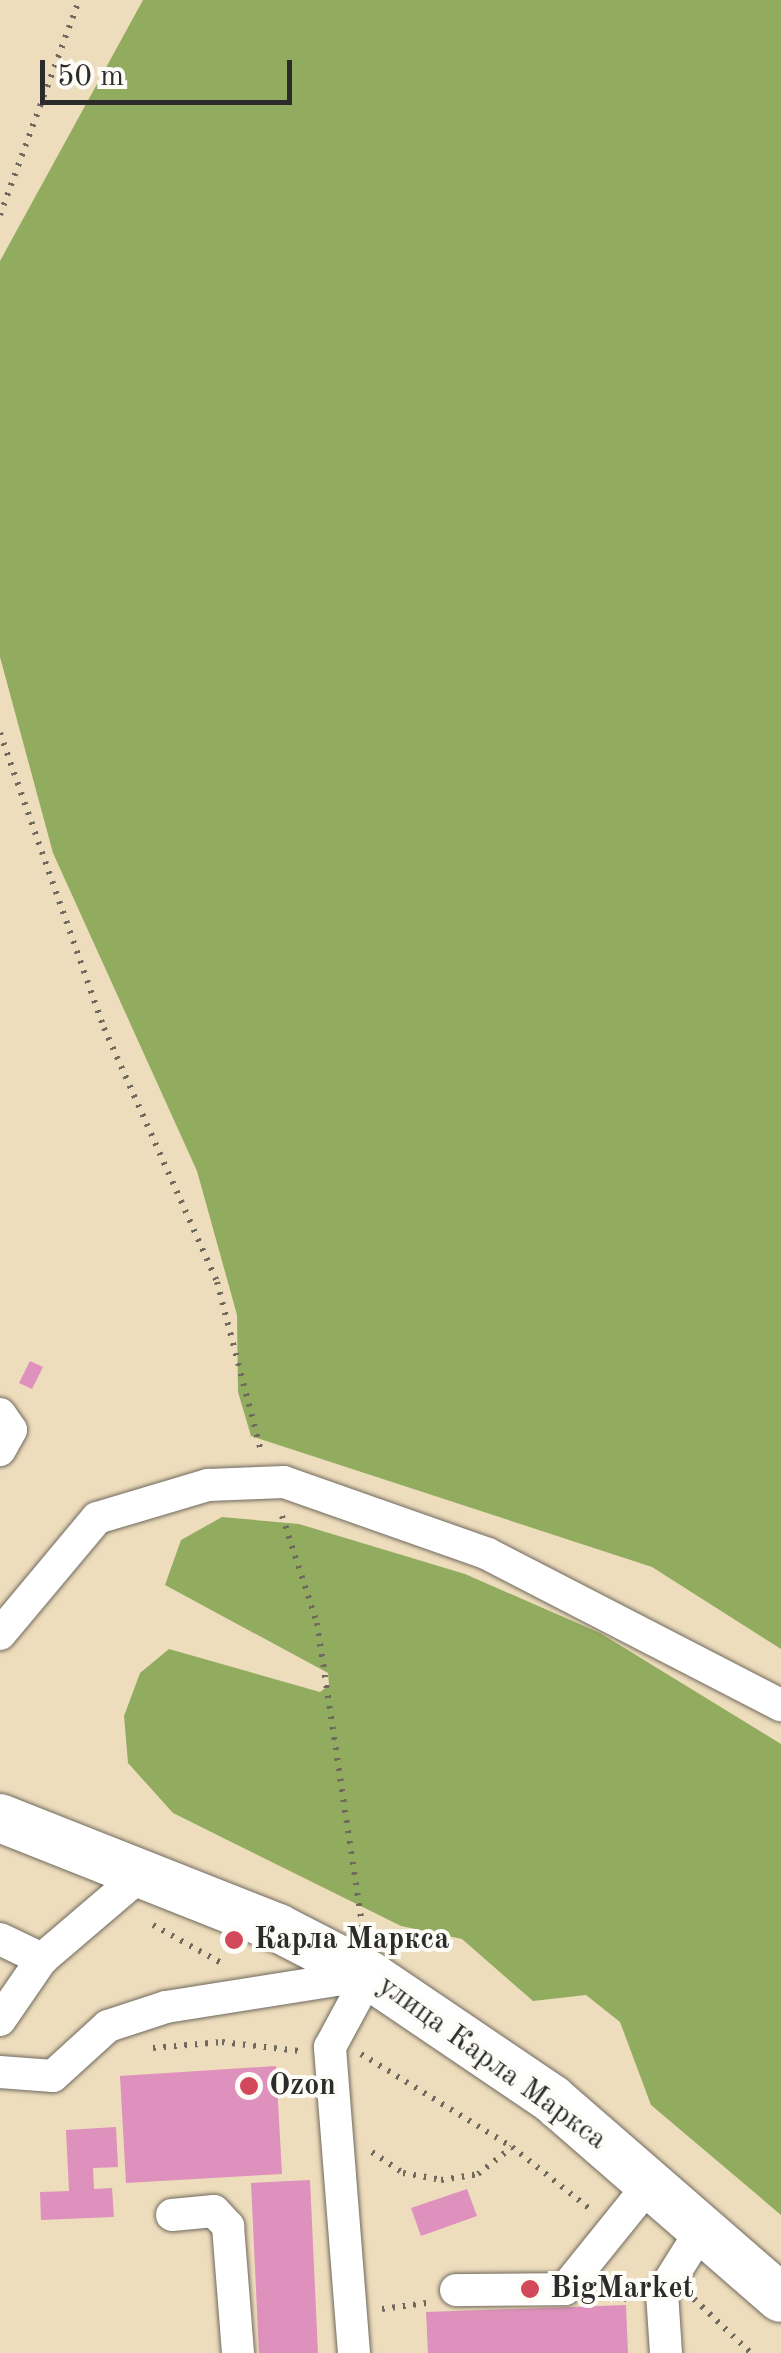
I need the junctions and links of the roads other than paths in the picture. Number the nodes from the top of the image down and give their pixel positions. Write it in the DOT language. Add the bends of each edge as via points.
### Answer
graph roads {
  1 [pos="0,1414"];
  2 [pos="0,1450"];
  3 [pos="0,1634"];
  4 [pos="781,1706"];
  5 [pos="0,1818"];
  6 [pos="126,1886"];
  7 [pos="0,1939"];
  8 [pos="42,1959"];
  9 [pos="369,1975"];
  10 [pos="0,2020"];
  11 [pos="0,2072"];
  12 [pos="652,2180"];
  13 [pos="172,2215"];
  14 [pos="704,2226"];
  15 [pos="456,2290"];
  16 [pos="781,2298"];
  17 [pos="238,2353"];
  18 [pos="354,2353"];
  19 [pos="666,2353"];
  1 -- 2 [label="street" via="11,1430"];
  3 -- 4 [label="street" via="97,1518 155,1496 271,1482 338,1495 488,1554"];
  5 -- 6 [label="highway, улица Карла Маркса"];
  6 -- 8 [label="street"];
  6 -- 9 [label="highway, улица Карла Маркса"];
  7 -- 8 [label="street"];
  8 -- 10 [label="street"];
  9 -- 11 [label="street" via="166,2007 90,2039 53,2076"];
  9 -- 12 [label="highway, улица Карла Маркса" via="537,2088"];
  9 -- 18 [label="street" via="332,2037"];
  12 -- 14 [label="highway, улица Карла Маркса"];
  12 -- 15 [label="street" via="565,2289"];
  13 -- 17 [label="street" via="214,2211 228,2226"];
  14 -- 16 [label="highway, улица Карла Маркса"];
  14 -- 19 [label="street" via="669,2276"];
}
